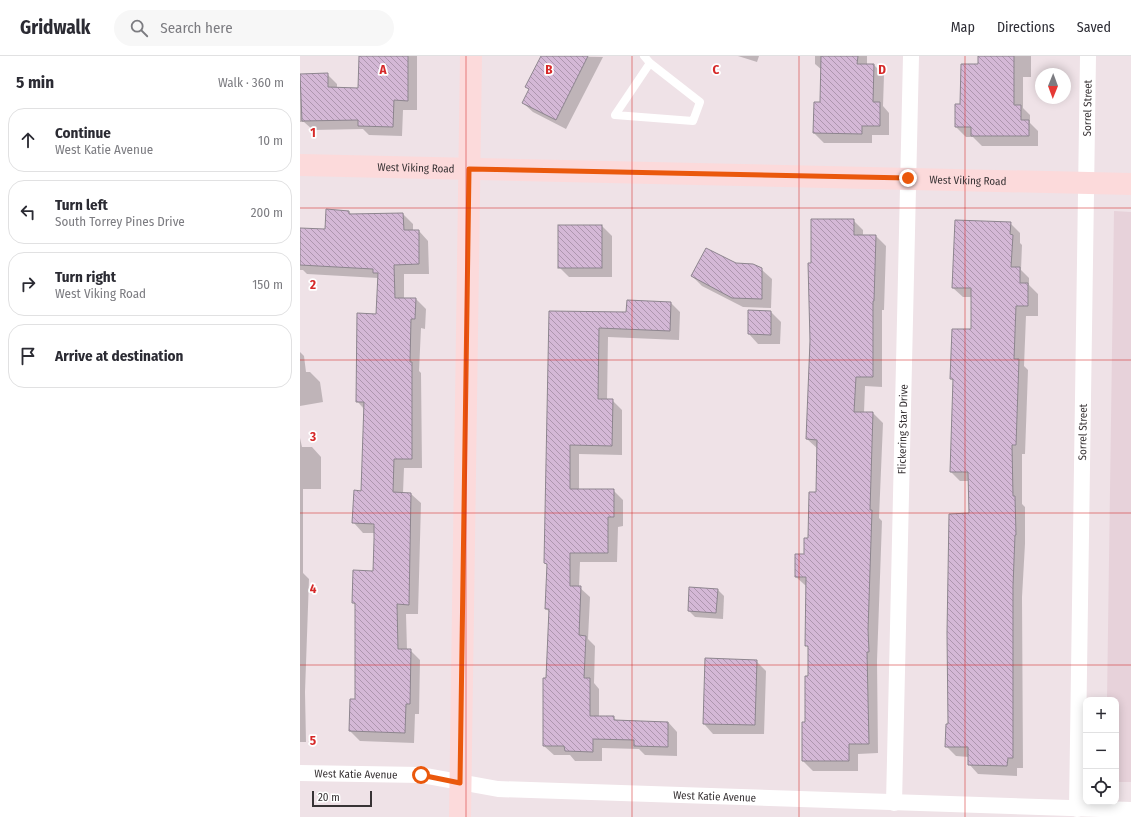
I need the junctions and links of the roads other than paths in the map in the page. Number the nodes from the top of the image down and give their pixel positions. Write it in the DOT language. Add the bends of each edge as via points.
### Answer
graph roads {
  1 [pos="471,56"];
  2 [pos="644,56"];
  3 [pos="911,56"];
  4 [pos="1088,56"];
  5 [pos="650,63"];
  6 [pos="300,165"];
  7 [pos="469,169"];
  8 [pos="908,178"];
  9 [pos="1087,183"];
  10 [pos="1131,184"];
  11 [pos="300,773"];
  12 [pos="460,783"];
  13 [pos="894,803"];
  14 [pos="1078,809"];
  15 [pos="1131,810"];
  16 [pos="460,817"];
  1 -- 7 [label="street"];
  2 -- 5 [label="lane"];
  3 -- 8 [label="street, Flickering Star Drive"];
  4 -- 9 [label="street, Sorrel Street"];
  5 -- 5 [label="lane" via="615,114 693,121 700,102"];
  6 -- 7 [label="street, West Viking Road"];
  7 -- 8 [label="street, West Viking Road"];
  7 -- 12 [label="street"];
  8 -- 9 [label="street, West Viking Road"];
  8 -- 13 [label="street, Flickering Star Drive"];
  9 -- 10 [label="street, West Viking Road"];
  9 -- 14 [label="street, Sorrel Street"];
  11 -- 12 [label="street, West Katie Avenue" via="421,775"];
  12 -- 13 [label="street, West Katie Avenue" via="498,789"];
  12 -- 16 [label="street"];
  13 -- 14 [label="street, West Katie Avenue"];
  14 -- 15 [label="street, West Katie Avenue"];
}
